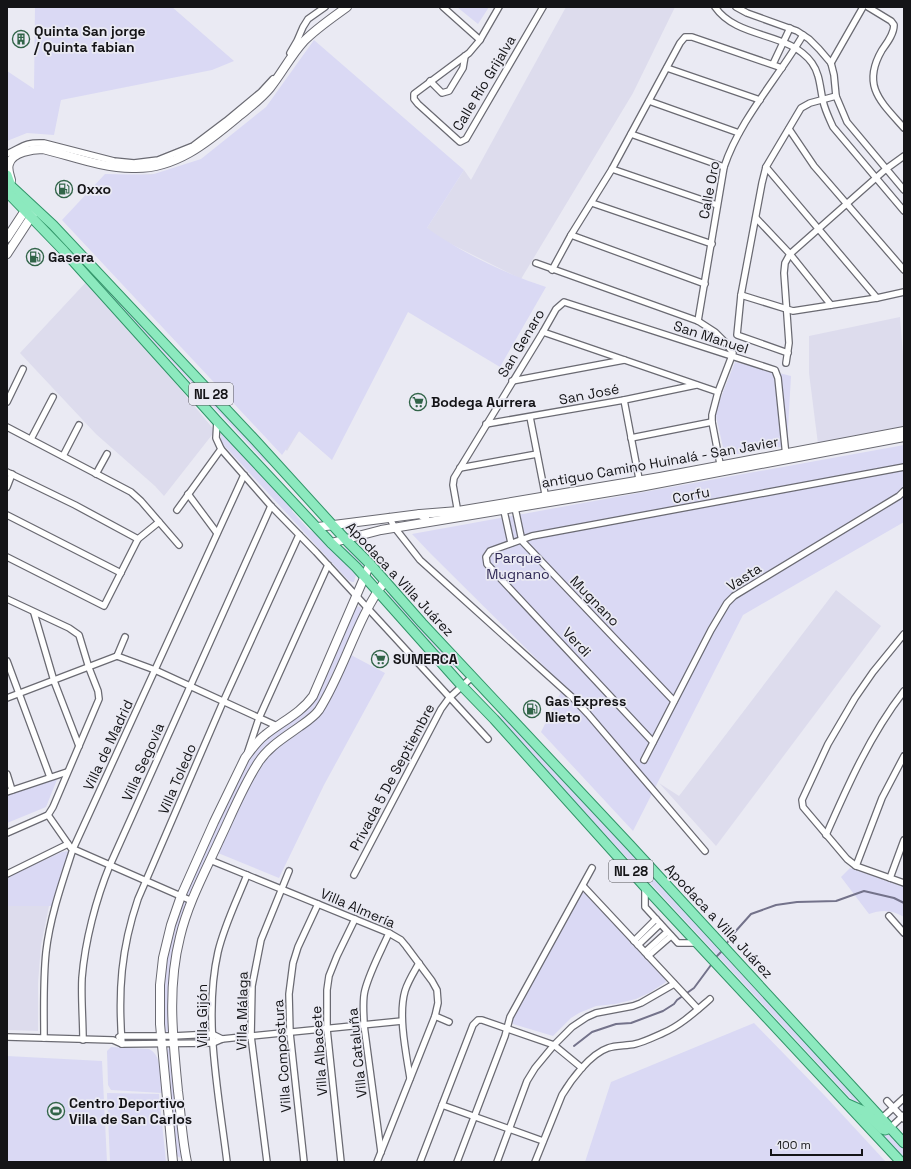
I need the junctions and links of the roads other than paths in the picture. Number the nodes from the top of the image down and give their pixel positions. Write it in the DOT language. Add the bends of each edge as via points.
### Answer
graph roads {
  1 [pos="325,7"];
  2 [pos="347,7"];
  3 [pos="443,7"];
  4 [pos="499,7"];
  5 [pos="544,7"];
  6 [pos="715,7"];
  7 [pos="736,7"];
  8 [pos="863,7"];
  9 [pos="868,7"];
  10 [pos="790,28"];
  11 [pos="803,34"];
  12 [pos="480,40"];
  13 [pos="784,42"];
  14 [pos="795,48"];
  15 [pos="465,56"];
  16 [pos="831,63"];
  17 [pos="773,64"];
  18 [pos="667,68"];
  19 [pos="782,68"];
  20 [pos="430,81"];
  21 [pos="836,96"];
  22 [pos="760,100"];
  23 [pos="823,100"];
  24 [pos="649,101"];
  25 [pos="904,128"];
  26 [pos="789,129"];
  27 [pos="739,133"];
  28 [pos="631,134"];
  29 [pos="904,156"];
  30 [pos="9,157"];
  31 [pos="766,167"];
  32 [pos="724,168"];
  33 [pos="612,169"];
  34 [pos="886,170"];
  35 [pos="7,175"];
  36 [pos="876,178"];
  37 [pos="10,189"];
  38 [pos="904,190"];
  39 [pos="592,203"];
  40 [pos="717,205"];
  41 [pos="847,205"];
  42 [pos="30,210"];
  43 [pos="904,211"];
  44 [pos="756,218"];
  45 [pos="819,230"];
  46 [pos="572,235"];
  47 [pos="7,238"];
  48 [pos="712,244"];
  49 [pos="7,254"];
  50 [pos="790,254"];
  51 [pos="536,263"];
  52 [pos="552,270"];
  53 [pos="904,270"];
  54 [pos="705,284"];
  55 [pos="904,292"];
  56 [pos="741,295"];
  57 [pos="877,298"];
  58 [pos="831,305"];
  59 [pos="556,309"];
  60 [pos="787,310"];
  61 [pos="698,321"];
  62 [pos="543,332"];
  63 [pos="788,353"];
  64 [pos="732,357"];
  65 [pos="179,360"];
  66 [pos="625,360"];
  67 [pos="786,363"];
  68 [pos="24,369"];
  69 [pos="170,369"];
  70 [pos="512,381"];
  71 [pos="696,385"];
  72 [pos="718,392"];
  73 [pos="53,397"];
  74 [pos="624,400"];
  75 [pos="7,402"];
  76 [pos="530,417"];
  77 [pos="217,422"];
  78 [pos="712,422"];
  79 [pos="486,424"];
  80 [pos="79,425"];
  81 [pos="7,427"];
  82 [pos="904,431"];
  83 [pos="904,437"];
  84 [pos="631,438"];
  85 [pos="31,439"];
  86 [pos="221,450"];
  87 [pos="107,454"];
  88 [pos="537,454"];
  89 [pos="63,456"];
  90 [pos="786,456"];
  91 [pos="904,467"];
  92 [pos="460,468"];
  93 [pos="721,468"];
  94 [pos="10,473"];
  95 [pos="96,474"];
  96 [pos="244,475"];
  97 [pos="640,484"];
  98 [pos="7,487"];
  99 [pos="904,491"];
  100 [pos="188,494"];
  101 [pos="546,499"];
  102 [pos="271,506"];
  103 [pos="515,508"];
  104 [pos="177,510"];
  105 [pos="504,510"];
  106 [pos="420,514"];
  107 [pos="458,514"];
  108 [pos="7,515"];
  109 [pos="389,517"];
  110 [pos="159,522"];
  111 [pos="432,523"];
  112 [pos="332,525"];
  113 [pos="318,528"];
  114 [pos="395,528"];
  115 [pos="217,533"];
  116 [pos="299,535"];
  117 [pos="138,539"];
  118 [pos="346,540"];
  119 [pos="522,540"];
  120 [pos="331,543"];
  121 [pos="511,543"];
  122 [pos="179,545"];
  123 [pos="7,557"];
  124 [pos="486,557"];
  125 [pos="370,564"];
  126 [pos="328,565"];
  127 [pos="121,573"];
  128 [pos="364,576"];
  129 [pos="385,580"];
  130 [pos="377,591"];
  131 [pos="356,596"];
  132 [pos="7,599"];
  133 [pos="367,607"];
  134 [pos="34,613"];
  135 [pos="904,634"];
  136 [pos="125,637"];
  137 [pos="117,656"];
  138 [pos="7,661"];
  139 [pos="89,668"];
  140 [pos="155,670"];
  141 [pos="472,677"];
  142 [pos="54,681"];
  143 [pos="462,686"];
  144 [pos="190,687"];
  145 [pos="318,688"];
  146 [pos="904,692"];
  147 [pos="328,693"];
  148 [pos="19,694"];
  149 [pos="7,698"];
  150 [pos="449,698"];
  151 [pos="223,702"];
  152 [pos="674,702"];
  153 [pos="259,718"];
  154 [pos="277,726"];
  155 [pos="488,739"];
  156 [pos="653,742"];
  157 [pos="79,746"];
  158 [pos="904,756"];
  159 [pos="245,758"];
  160 [pos="644,760"];
  161 [pos="257,765"];
  162 [pos="67,772"];
  163 [pos="7,774"];
  164 [pos="50,777"];
  165 [pos="10,791"];
  166 [pos="48,815"];
  167 [pos="7,833"];
  168 [pos="826,835"];
  169 [pos="904,840"];
  170 [pos="68,844"];
  171 [pos="73,849"];
  172 [pos="705,851"];
  173 [pos="210,860"];
  174 [pos="110,865"];
  175 [pos="856,866"];
  176 [pos="592,868"];
  177 [pos="289,871"];
  178 [pos="7,874"];
  179 [pos="247,875"];
  180 [pos="354,875"];
  181 [pos="890,878"];
  182 [pos="146,881"];
  183 [pos="904,883"];
  184 [pos="583,886"];
  185 [pos="645,887"];
  186 [pos="281,889"];
  187 [pos="181,896"];
  188 [pos="192,901"];
  189 [pos="318,904"];
  190 [pos="889,916"];
  191 [pos="355,919"];
  192 [pos="658,922"];
  193 [pos="903,932"];
  194 [pos="389,933"];
  195 [pos="669,934"];
  196 [pos="636,943"];
  197 [pos="698,943"];
  198 [pos="647,954"];
  199 [pos="419,963"];
  200 [pos="674,984"];
  201 [pos="710,999"];
  202 [pos="698,1009"];
  203 [pos="435,1016"];
  204 [pos="402,1021"];
  205 [pos="449,1022"];
  206 [pos="364,1025"];
  207 [pos="508,1028"];
  208 [pos="327,1029"];
  209 [pos="290,1033"];
  210 [pos="212,1034"];
  211 [pos="121,1036"];
  212 [pos="161,1036"];
  213 [pos="251,1036"];
  214 [pos="7,1037"];
  215 [pos="44,1038"];
  216 [pos="222,1039"];
  217 [pos="83,1040"];
  218 [pos="114,1040"];
  219 [pos="174,1040"];
  220 [pos="213,1043"];
  221 [pos="122,1044"];
  222 [pos="161,1044"];
  223 [pos="554,1045"];
  224 [pos="582,1068"];
  225 [pos="410,1079"];
  226 [pos="904,1098"];
  227 [pos="887,1101"];
  228 [pos="846,1104"];
  229 [pos="442,1105"];
  230 [pos="893,1107"];
  231 [pos="475,1116"];
  232 [pos="903,1117"];
  233 [pos="881,1119"];
  234 [pos="509,1128"];
  235 [pos="890,1128"];
  236 [pos="543,1141"];
  237 [pos="904,1143"];
  238 [pos="381,1152"];
  239 [pos="173,1162"];
  240 [pos="178,1162"];
  241 [pos="187,1162"];
  242 [pos="227,1162"];
  243 [pos="267,1162"];
  244 [pos="304,1162"];
  245 [pos="341,1162"];
  246 [pos="377,1162"];
  247 [pos="420,1162"];
  248 [pos="458,1162"];
  249 [pos="496,1162"];
  250 [pos="535,1162"];
  251 [pos="901,1162"];
  1 -- 30 [label="street" via="308,19 298,41 261,92 193,146 158,160 134,163 114,161 33,142 23,144"];
  2 -- 30 [label="street" via="303,42 264,95 208,142 177,160 146,168 132,168 98,163 43,149"];
  3 -- 12 [label="street"];
  4 -- 12 [label="street"];
  5 -- 20 [label="street, Calle Río Grijalva" via="464,141 460,142 414,99 414,94"];
  6 -- 13 [label="street" via="734,23"];
  7 -- 10 [label="street"];
  8 -- 16 [label="street"];
  9 -- 25 [label="street" via="894,25 893,32 875,64 873,82 879,99"];
  10 -- 11 [label="street"];
  10 -- 13 [label="street"];
  11 -- 14 [label="street, Calle Oro"];
  11 -- 16 [label="street"];
  12 -- 15 [label="street"];
  13 -- 14 [label="street"];
  13 -- 17 [label="street"];
  14 -- 19 [label="street, Calle Oro"];
  14 -- 23 [label="street" via="812,62 817,70"];
  15 -- 20 [label="street"];
  15 -- 20 [label="street" via="463,68 449,91 442,93"];
  16 -- 21 [label="street"];
  17 -- 18 [label="street" via="688,36"];
  17 -- 19 [label="street"];
  18 -- 22 [label="street"];
  18 -- 24 [label="street"];
  19 -- 22 [label="street, Calle Oro"];
  21 -- 23 [label="street"];
  21 -- 34 [label="street" via="847,122"];
  22 -- 27 [label="street, Calle Oro"];
  23 -- 26 [label="street" via="801,108"];
  23 -- 36 [label="street" via="833,127"];
  24 -- 27 [label="street"];
  24 -- 28 [label="street"];
  26 -- 31 [label="street"];
  26 -- 41 [label="street" via="814,166"];
  27 -- 32 [label="street, Calle Oro" via="728,153"];
  28 -- 32 [label="street"];
  28 -- 33 [label="street"];
  29 -- 34 [label="street"];
  30 -- 37 [label="street"];
  31 -- 44 [label="street"];
  31 -- 45 [label="street"];
  32 -- 40 [label="street, Calle Oro"];
  33 -- 39 [label="street"];
  33 -- 40 [label="street"];
  34 -- 36 [label="street"];
  34 -- 38 [label="street"];
  35 -- 37 [label="main road, Apodaca a Villa Juárez / NL 28"];
  36 -- 41 [label="street"];
  36 -- 43 [label="street"];
  37 -- 42 [label="main road, Apodaca a Villa Juárez / NL 28"];
  39 -- 46 [label="street"];
  39 -- 48 [label="street"];
  40 -- 48 [label="street, Calle Oro"];
  41 -- 45 [label="street"];
  41 -- 53 [label="street"];
  42 -- 47 [label="street"];
  42 -- 49 [label="street"];
  42 -- 65 [label="main road, Apodaca a Villa Juárez / NL 28" via="53,225"];
  42 -- 69 [label="main road, Apodaca a Villa Juárez / NL 28"];
  44 -- 50 [label="street"];
  44 -- 56 [label="street"];
  45 -- 50 [label="street"];
  45 -- 57 [label="street"];
  46 -- 52 [label="street"];
  46 -- 54 [label="street"];
  48 -- 54 [label="street, Calle Oro"];
  50 -- 58 [label="street"];
  50 -- 60 [label="street" via="785,263 784,273"];
  51 -- 52 [label="street"];
  52 -- 61 [label="street"];
  54 -- 61 [label="street, Calle Oro"];
  55 -- 57 [label="street"];
  56 -- 60 [label="street"];
  56 -- 63 [label="street" via="737,335"];
  57 -- 58 [label="street"];
  58 -- 60 [label="street" via="798,311"];
  59 -- 62 [label="street, San Genaro"];
  59 -- 64 [label="street, San Manuel" via="562,302 567,302"];
  60 -- 63 [label="street"];
  61 -- 64 [label="street" via="724,341 731,349"];
  62 -- 66 [label="street"];
  62 -- 70 [label="street, San Genaro"];
  63 -- 67 [label="street"];
  64 -- 72 [label="street"];
  64 -- 90 [label="street, San Manuel" via="775,370"];
  65 -- 69 [label="main road"];
  65 -- 112 [label="main road, Apodaca a Villa Juárez / NL 28"];
  66 -- 70 [label="street"];
  66 -- 71 [label="street"];
  68 -- 75 [label="street"];
  69 -- 77 [label="main road, Apodaca a Villa Juárez / NL 28"];
  70 -- 79 [label="street, San Genaro"];
  71 -- 72 [label="street"];
  71 -- 74 [label="street, San José"];
  72 -- 78 [label="street"];
  73 -- 85 [label="street"];
  74 -- 76 [label="street, San José"];
  74 -- 84 [label="street"];
  76 -- 79 [label="street, San José"];
  76 -- 88 [label="street"];
  77 -- 86 [label="street" via="216,438"];
  77 -- 113 [label="main road, Apodaca a Villa Juárez / NL 28"];
  78 -- 84 [label="street"];
  78 -- 93 [label="street"];
  79 -- 92 [label="street, San Genaro"];
  80 -- 89 [label="street"];
  81 -- 85 [label="street"];
  82 -- 90 [label="street, antiguo Camino Huinalá - San Javier"];
  83 -- 90 [label="street"];
  84 -- 97 [label="street"];
  85 -- 89 [label="street"];
  86 -- 96 [label="street"];
  86 -- 100 [label="street"];
  87 -- 95 [label="street"];
  88 -- 92 [label="street"];
  88 -- 101 [label="street"];
  89 -- 95 [label="street"];
  90 -- 93 [label="street"];
  91 -- 119 [label="street, Corfu" via="532,536"];
  92 -- 107 [label="street, San Genaro" via="453,481"];
  93 -- 97 [label="street"];
  94 -- 98 [label="street"];
  94 -- 117 [label="street"];
  95 -- 110 [label="street" via="131,492"];
  96 -- 102 [label="street"];
  96 -- 115 [label="street, Villa de Madrid"];
  97 -- 101 [label="street"];
  99 -- 152 [label="street, Vasta" via="734,596 714,625"];
  100 -- 104 [label="street"];
  100 -- 115 [label="street"];
  101 -- 103 [label="street"];
  101 -- 107 [label="street, antiguo Camino Huinalá - San Javier"];
  102 -- 116 [label="street"];
  102 -- 144 [label="street, Villa Segovia"];
  103 -- 105 [label="street"];
  103 -- 119 [label="street"];
  105 -- 107 [label="street"];
  105 -- 121 [label="street"];
  106 -- 107 [label="street, antiguo Camino Huinalá - San Javier"];
  106 -- 109 [label="street, antiguo Camino Huinalá - San Javier"];
  106 -- 111 [label="street"];
  107 -- 111 [label="street"];
  108 -- 127 [label="street"];
  109 -- 112 [label="street, antiguo Camino Huinalá - San Javier"];
  109 -- 114 [label="street"];
  110 -- 117 [label="street"];
  110 -- 122 [label="street"];
  111 -- 114 [label="street"];
  112 -- 113 [label="street, antiguo Camino Huinalá - San Javier"];
  112 -- 118 [label="main road, Apodaca a Villa Juárez / NL 28"];
  113 -- 120 [label="main road, Apodaca a Villa Juárez / NL 28"];
  114 -- 118 [label="street"];
  114 -- 172 [label="street" via="420,560 573,698"];
  115 -- 140 [label="street, Villa de Madrid"];
  116 -- 126 [label="street"];
  116 -- 151 [label="street, Villa Toledo"];
  117 -- 127 [label="street"];
  118 -- 120 [label="street"];
  118 -- 125 [label="main road, Apodaca a Villa Juárez / NL 28"];
  119 -- 121 [label="street, Corfu"];
  119 -- 152 [label="street, Mugnano"];
  120 -- 128 [label="main road, Apodaca a Villa Juárez / NL 28"];
  121 -- 124 [label="street, Corfu" via="490,551"];
  123 -- 127 [label="street" via="103,606 106,605"];
  124 -- 156 [label="street, Verdi" via="487,564"];
  125 -- 128 [label="street"];
  125 -- 129 [label="main road, Apodaca a Villa Juárez / NL 28"];
  126 -- 131 [label="street"];
  126 -- 153 [label="street"];
  128 -- 130 [label="main road, Apodaca a Villa Juárez / NL 28"];
  128 -- 131 [label="street"];
  129 -- 130 [label="street"];
  129 -- 141 [label="main road, Apodaca a Villa Juárez / NL 28"];
  130 -- 133 [label="street"];
  130 -- 143 [label="main road, Apodaca a Villa Juárez / NL 28"];
  131 -- 133 [label="street"];
  131 -- 145 [label="street"];
  132 -- 134 [label="street"];
  133 -- 147 [label="street"];
  133 -- 150 [label="street"];
  134 -- 139 [label="street" via="76,632 81,638"];
  134 -- 142 [label="street"];
  135 -- 168 [label="street" via="855,698 828,744 802,797 803,807"];
  136 -- 137 [label="street"];
  137 -- 139 [label="street"];
  137 -- 140 [label="street"];
  138 -- 148 [label="street"];
  139 -- 142 [label="street"];
  139 -- 157 [label="street" via="99,698"];
  140 -- 144 [label="street"];
  140 -- 171 [label="street, Villa de Madrid"];
  141 -- 143 [label="street, Privada 5 De Septiembre"];
  141 -- 233 [label="main road, Apodaca a Villa Juárez / NL 28"];
  142 -- 148 [label="street"];
  142 -- 157 [label="street"];
  143 -- 150 [label="street, Privada 5 De Septiembre"];
  143 -- 185 [label="main road, Apodaca a Villa Juárez / NL 28"];
  144 -- 151 [label="street"];
  144 -- 174 [label="street, Villa Segovia"];
  145 -- 147 [label="street"];
  145 -- 154 [label="street" via="308,703"];
  146 -- 168 [label="street" via="865,751"];
  147 -- 161 [label="street" via="314,715 272,747"];
  148 -- 149 [label="street"];
  148 -- 164 [label="street"];
  150 -- 155 [label="street"];
  150 -- 180 [label="street, Privada 5 De Septiembre"];
  151 -- 153 [label="street"];
  151 -- 182 [label="street, Villa Toledo"];
  152 -- 156 [label="street, Vasta"];
  153 -- 154 [label="street"];
  153 -- 159 [label="street"];
  154 -- 159 [label="street" via="259,740"];
  156 -- 160 [label="street, Vasta"];
  157 -- 162 [label="street"];
  158 -- 175 [label="street" via="882,798"];
  159 -- 161 [label="street"];
  159 -- 187 [label="street"];
  161 -- 173 [label="street"];
  162 -- 164 [label="street"];
  162 -- 166 [label="street"];
  163 -- 165 [label="street"];
  164 -- 165 [label="street"];
  166 -- 167 [label="street"];
  166 -- 170 [label="street"];
  168 -- 175 [label="street" via="842,855"];
  169 -- 181 [label="street"];
  170 -- 171 [label="street"];
  170 -- 178 [label="street"];
  171 -- 174 [label="street"];
  171 -- 215 [label="street, Villa de Madrid" via="57,895 46,950"];
  173 -- 179 [label="street, Villa Almería"];
  173 -- 188 [label="street"];
  174 -- 182 [label="street"];
  174 -- 217 [label="street, Villa Segovia" via="94,913 84,963"];
  175 -- 181 [label="street"];
  176 -- 184 [label="street"];
  177 -- 186 [label="street, Villa Málaga"];
  179 -- 186 [label="street, Villa Almería"];
  179 -- 210 [label="street, Villa Gijón" via="218,954 213,987"];
  181 -- 183 [label="street"];
  182 -- 187 [label="street"];
  182 -- 211 [label="street, Villa Toledo" via="130,922 124,952 119,1012"];
  184 -- 196 [label="street"];
  184 -- 207 [label="street" via="510,1017"];
  185 -- 192 [label="street" via="645,907"];
  185 -- 197 [label="main road, Apodaca a Villa Juárez / NL 28"];
  186 -- 189 [label="street, Villa Almería"];
  186 -- 213 [label="street, Villa Málaga" via="261,940 255,965"];
  187 -- 188 [label="street"];
  187 -- 212 [label="street" via="163,958 160,984"];
  188 -- 219 [label="street" via="173,967"];
  189 -- 191 [label="street, Villa Almería"];
  189 -- 209 [label="street, Villa Compostura" via="293,964 289,994"];
  190 -- 193 [label="street"];
  191 -- 194 [label="street, Villa Almería"];
  191 -- 208 [label="street, Villa Albacete" via="330,976 327,990"];
  192 -- 195 [label="street"];
  192 -- 196 [label="street"];
  194 -- 199 [label="street, Villa Almería" via="401,940"];
  194 -- 206 [label="street, Villa Cataluña" via="364,992"];
  195 -- 197 [label="street" via="678,943"];
  195 -- 198 [label="street"];
  196 -- 198 [label="street"];
  197 -- 228 [label="main road, Apodaca a Villa Juárez / NL 28"];
  198 -- 200 [label="street"];
  199 -- 203 [label="street, Villa Almería" via="438,991"];
  199 -- 204 [label="street" via="405,990"];
  200 -- 202 [label="street"];
  200 -- 223 [label="street" via="641,1004 587,1017 572,1027"];
  201 -- 202 [label="street"];
  202 -- 224 [label="street" via="665,1032 636,1044 610,1047 599,1052"];
  203 -- 205 [label="street"];
  203 -- 225 [label="street, Villa Almería"];
  204 -- 206 [label="street"];
  204 -- 225 [label="street"];
  206 -- 208 [label="street"];
  206 -- 238 [label="street, Villa Cataluña"];
  207 -- 223 [label="street"];
  207 -- 229 [label="street" via="482,1020 473,1025"];
  207 -- 231 [label="street"];
  208 -- 209 [label="street"];
  208 -- 245 [label="street, Villa Albacete"];
  209 -- 213 [label="street"];
  209 -- 244 [label="street, Villa Compostura"];
  210 -- 216 [label="street"];
  210 -- 219 [label="street"];
  210 -- 220 [label="street, Villa Gijón"];
  211 -- 212 [label="street"];
  211 -- 218 [label="street"];
  211 -- 221 [label="street, Villa Toledo"];
  212 -- 219 [label="street"];
  212 -- 222 [label="street"];
  213 -- 216 [label="street"];
  213 -- 243 [label="street, Villa Málaga"];
  214 -- 215 [label="street"];
  215 -- 217 [label="street"];
  216 -- 220 [label="street"];
  217 -- 218 [label="street"];
  218 -- 221 [label="street"];
  219 -- 220 [label="street"];
  219 -- 222 [label="street"];
  219 -- 241 [label="street"];
  220 -- 242 [label="street, Villa Gijón"];
  221 -- 222 [label="street"];
  222 -- 239 [label="street"];
  223 -- 224 [label="street"];
  223 -- 234 [label="street" via="527,1081"];
  224 -- 236 [label="street" via="562,1095"];
  225 -- 238 [label="street, Villa Almería"];
  226 -- 230 [label="street"];
  227 -- 230 [label="street"];
  228 -- 235 [label="main road" via="864,1111 882,1129"];
  228 -- 251 [label="main road, Apodaca a Villa Juárez / NL 28"];
  229 -- 231 [label="street"];
  229 -- 247 [label="street"];
  230 -- 232 [label="street"];
  230 -- 233 [label="street"];
  231 -- 234 [label="street"];
  231 -- 248 [label="street"];
  232 -- 235 [label="street"];
  233 -- 235 [label="main road, Apodaca a Villa Juárez / NL 28"];
  234 -- 236 [label="street"];
  234 -- 249 [label="street"];
  235 -- 237 [label="main road, Apodaca a Villa Juárez / NL 28"];
  236 -- 250 [label="street"];
  238 -- 246 [label="street, Villa Almería"];
  240 -- 241 [label="street"];
}
